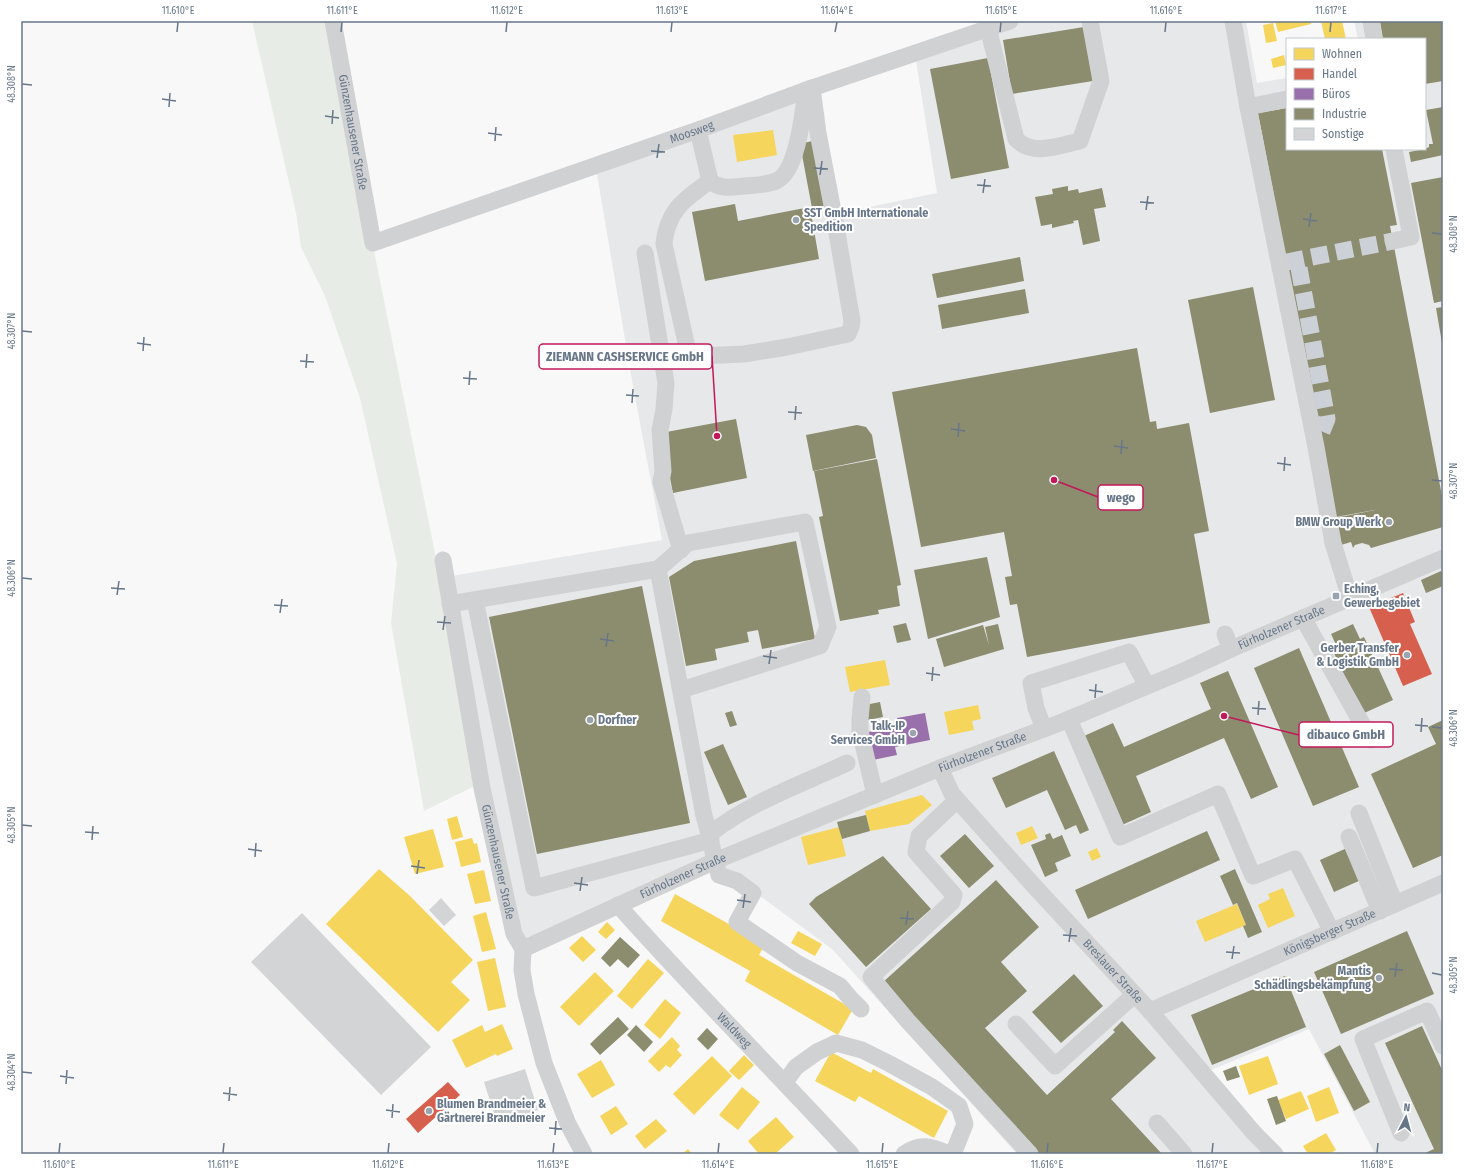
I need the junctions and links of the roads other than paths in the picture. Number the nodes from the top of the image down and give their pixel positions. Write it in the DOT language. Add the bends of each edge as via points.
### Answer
graph roads {
  1 [pos="333,21"];
  2 [pos="1010,21"];
  3 [pos="1090,21"];
  4 [pos="1233,21"];
  5 [pos="1371,21"];
  6 [pos="988,28"];
  7 [pos="1374,38"];
  8 [pos="809,89"];
  9 [pos="1286,99"];
  10 [pos="1248,107"];
  11 [pos="698,130"];
  12 [pos="1394,150"];
  13 [pos="710,181"];
  14 [pos="1393,241"];
  15 [pos="374,243"];
  16 [pos="645,253"];
  17 [pos="681,550"];
  18 [pos="1443,558"];
  19 [pos="443,560"];
  20 [pos="654,570"];
  21 [pos="1350,598"];
  22 [pos="475,600"];
  23 [pos="450,604"];
  24 [pos="1303,618"];
  25 [pos="1147,686"];
  26 [pos="681,690"];
  27 [pos="862,697"];
  28 [pos="1069,719"];
  29 [pos="1044,729"];
  30 [pos="1371,740"];
  31 [pos="847,763"];
  32 [pos="940,768"];
  33 [pos="875,795"];
  34 [pos="957,800"];
  35 [pos="1359,813"];
  36 [pos="1349,837"];
  37 [pos="707,839"];
  38 [pos="715,860"];
  39 [pos="1443,883"];
  40 [pos="618,905"];
  41 [pos="1388,908"];
  42 [pos="1332,932"];
  43 [pos="524,949"];
  44 [pos="1134,994"];
  45 [pos="861,1008"];
  46 [pos="1150,1011"];
  47 [pos="1016,1024"];
  48 [pos="1443,1046"];
  49 [pos="785,1082"];
  50 [pos="1157,1123"];
  51 [pos="1401,1134"];
  52 [pos="584,1154"];
  53 [pos="851,1154"];
  54 [pos="904,1154"];
  55 [pos="949,1154"];
  56 [pos="953,1154"];
  57 [pos="1030,1154"];
  58 [pos="1184,1154"];
  59 [pos="1275,1154"];
  1 -- 15 [label="street, Günzenhausener Straße"];
  2 -- 6 [label="street, Moosweg"];
  3 -- 6 [label="street" via="1101,81 1086,126 1080,141 1042,149 1022,145 1016,139"];
  4 -- 10 [label="street"];
  5 -- 7 [label="street"];
  6 -- 8 [label="street, Moosweg"];
  8 -- 11 [label="street, Moosweg"];
  8 -- 13 [label="street" via="794,154 790,165 777,181 729,187 715,186"];
  8 -- 13 [label="street" via="852,321 848,334 744,354 700,356 686,347 664,244 665,230 681,202"];
  9 -- 10 [label="street"];
  10 -- 21 [label="street" via="1283,263 1318,441 1333,543"];
  11 -- 13 [label="street"];
  11 -- 15 [label="street, Moosweg"];
  12 -- 14 [label="street" via="1411,237"];
  16 -- 17 [label="street" via="666,383 660,430 663,471 661,482"];
  17 -- 20 [label="street"];
  17 -- 26 [label="street" via="688,543 805,522 828,627 820,646"];
  18 -- 21 [label="street, Fürholzener Straße"];
  19 -- 23 [label="street, Günzenhausener Straße"];
  20 -- 22 [label="street"];
  20 -- 26 [label="street"];
  20 -- 37 [label="street"];
  21 -- 24 [label="street, Fürholzener Straße"];
  22 -- 23 [label="street"];
  22 -- 37 [label="street" via="534,888"];
  23 -- 43 [label="street, Günzenhausener Straße" via="482,788 514,934"];
  24 -- 25 [label="street, Fürholzener Straße" via="1228,642"];
  24 -- 30 [label="street"];
  25 -- 28 [label="street, Fürholzener Straße"];
  25 -- 29 [label="street" via="1129,652 1031,683"];
  26 -- 37 [label="street"];
  27 -- 33 [label="street" via="860,731"];
  28 -- 29 [label="street, Fürholzener Straße"];
  28 -- 42 [label="street" via="1120,837 1218,794 1253,876 1295,859"];
  29 -- 32 [label="street, Fürholzener Straße"];
  31 -- 37 [label="street" via="752,806 719,826"];
  32 -- 33 [label="street, Fürholzener Straße"];
  32 -- 34 [label="street, Breslauer Straße"];
  33 -- 38 [label="street, Fürholzener Straße"];
  34 -- 44 [label="street, Breslauer Straße"];
  34 -- 57 [label="street" via="919,836 916,852 954,894 952,902 870,977"];
  35 -- 41 [label="street"];
  36 -- 41 [label="street"];
  37 -- 38 [label="street"];
  38 -- 40 [label="street, Fürholzener Straße"];
  38 -- 45 [label="street" via="719,875 737,881 753,893 737,922 797,963 840,986"];
  39 -- 41 [label="street, Königsberger Straße"];
  40 -- 43 [label="street, Fürholzener Straße"];
  40 -- 49 [label="street, Waldweg" via="662,955"];
  41 -- 42 [label="street, Königsberger Straße"];
  42 -- 46 [label="street, Königsberger Straße"];
  43 -- 52 [label="street" via="522,970 526,994 544,1063 568,1124"];
  44 -- 46 [label="street, Breslauer Straße"];
  44 -- 47 [label="street" via="1055,1066"];
  46 -- 59 [label="street, Breslauer Straße"];
  48 -- 51 [label="street" via="1427,1011 1363,1039"];
  49 -- 53 [label="street, Waldweg"];
  49 -- 56 [label="street" via="796,1067 817,1052 836,1043 862,1050 932,1087 959,1106 965,1124"];
  50 -- 58 [label="street"];
  54 -- 55 [label="street" via="923,1145"];
}
